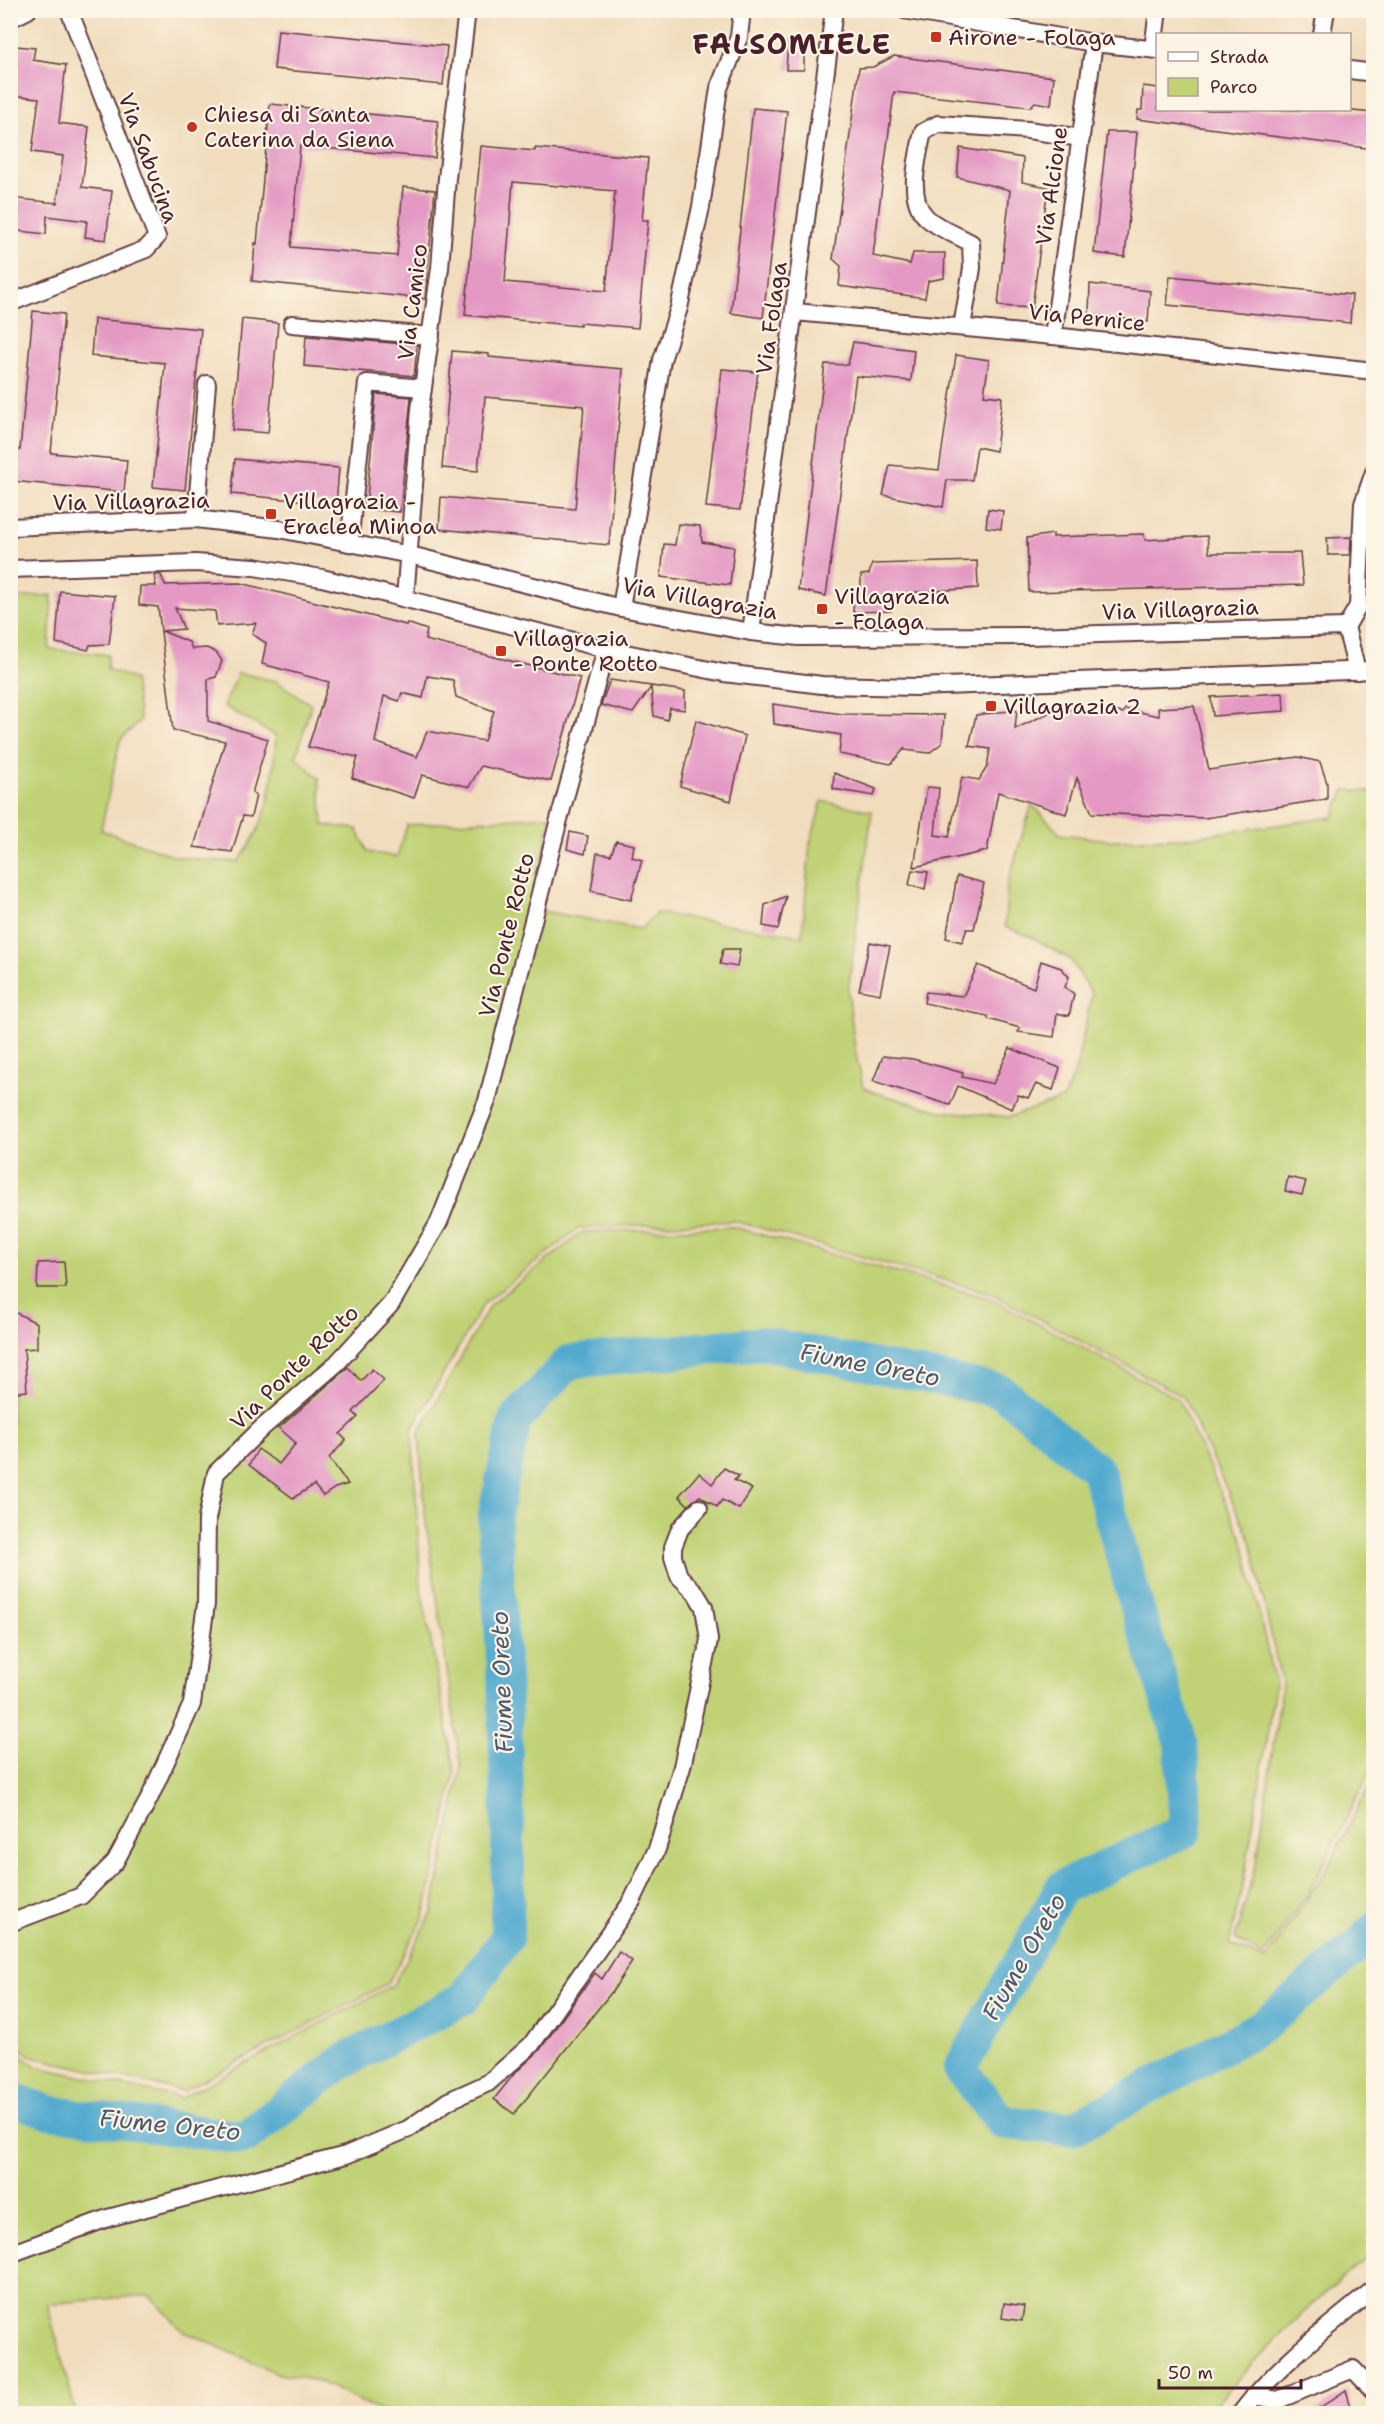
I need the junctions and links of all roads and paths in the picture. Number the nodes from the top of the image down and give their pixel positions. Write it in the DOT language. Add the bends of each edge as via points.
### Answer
graph roads {
  1 [pos="28,10"];
  2 [pos="69,10"];
  3 [pos="467,10"];
  4 [pos="742,10"];
  5 [pos="834,10"];
  6 [pos="904,10"];
  7 [pos="1158,10"];
  8 [pos="1326,10"];
  9 [pos="10,19"];
  10 [pos="1156,33"];
  11 [pos="1322,33"];
  12 [pos="1094,43"];
  13 [pos="1155,49"];
  14 [pos="1351,70"];
  15 [pos="1374,73"];
  16 [pos="1081,138"];
  17 [pos="10,303"];
  18 [pos="795,312"];
  19 [pos="292,324"];
  20 [pos="962,327"];
  21 [pos="431,336"];
  22 [pos="1053,336"];
  23 [pos="1374,371"];
  24 [pos="207,384"];
  25 [pos="423,388"];
  26 [pos="1374,472"];
  27 [pos="196,519"];
  28 [pos="10,527"];
  29 [pos="349,543"];
  30 [pos="410,555"];
  31 [pos="10,569"];
  32 [pos="405,599"];
  33 [pos="621,608"];
  34 [pos="1346,627"];
  35 [pos="751,632"];
  36 [pos="606,649"];
  37 [pos="1365,671"];
  38 [pos="699,1508"];
  39 [pos="10,1923"];
  40 [pos="10,2254"];
  41 [pos="1374,2289"];
  42 [pos="1374,2391"];
  43 [pos="1254,2396"];
  44 [pos="1240,2414"];
  1 -- 9 [label="street"];
  2 -- 17 [label="street, Via Sabucina" via="157,237 146,249"];
  3 -- 21 [label="street, Via Camico"];
  4 -- 33 [label="street" via="739,37 720,88 701,207 679,308 662,360"];
  5 -- 18 [label="street, Via Folaga"];
  6 -- 12 [label="street"];
  7 -- 10 [label="street"];
  8 -- 11 [label="street"];
  12 -- 13 [label="street"];
  12 -- 16 [label="street, Via Alcione"];
  14 -- 15 [label="street"];
  16 -- 20 [label="street" via="938,124 923,132 916,164 916,203 926,218 971,243 972,268"];
  16 -- 22 [label="street, Via Alcione"];
  18 -- 20 [label="street, Via Pernice"];
  18 -- 35 [label="street, Via Folaga"];
  19 -- 21 [label="street"];
  20 -- 22 [label="street, Via Pernice"];
  21 -- 25 [label="street, Via Camico"];
  22 -- 23 [label="street, Via Pernice"];
  24 -- 27 [label="street"];
  25 -- 29 [label="street" via="368,383"];
  25 -- 30 [label="street, Via Camico"];
  26 -- 34 [label="street" via="1363,504 1358,606"];
  27 -- 28 [label="street, Via Villagrazia"];
  27 -- 29 [label="street, Via Villagrazia"];
  29 -- 30 [label="street, Via Villagrazia"];
  30 -- 32 [label="street, Via Camico"];
  30 -- 33 [label="street, Via Villagrazia"];
  31 -- 32 [label="street" via="195,563 254,567 322,578"];
  32 -- 36 [label="street"];
  33 -- 35 [label="street, Via Villagrazia"];
  34 -- 35 [label="street, Via Villagrazia" via="799,638"];
  34 -- 37 [label="street"];
  36 -- 37 [label="street" via="724,673 822,685 917,687"];
  36 -- 39 [label="street, Via Ponte Rotto" via="487,1101 439,1222 391,1304 337,1364 216,1473 207,1519 206,1604 192,1704 149,1799 115,1862 81,1896"];
  38 -- 40 [label="street" via="680,1529 673,1557 679,1576 704,1607 709,1640 682,1767 657,1849 632,1901 531,2045 488,2083 448,2101 408,2128 346,2154 108,2218"];
  41 -- 43 [label="street"];
  42 -- 43 [label="street" via="1353,2369 1278,2400"];
  43 -- 44 [label="street"];
}
